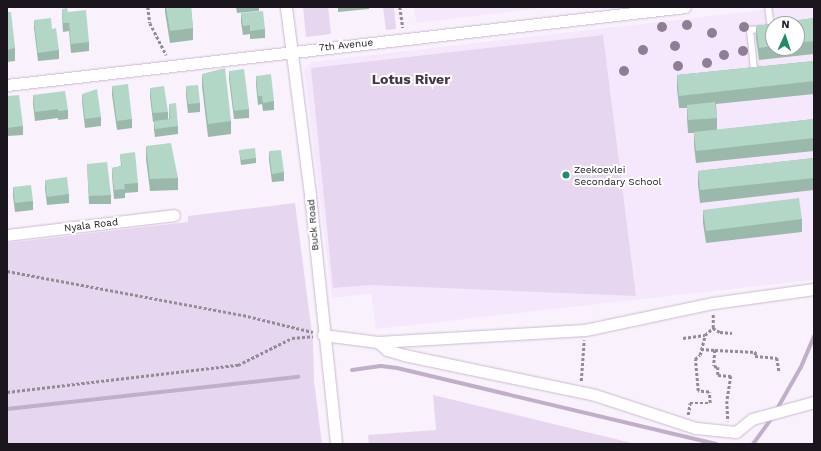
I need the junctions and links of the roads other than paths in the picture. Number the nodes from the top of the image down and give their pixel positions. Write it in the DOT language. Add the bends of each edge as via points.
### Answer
graph roads {
  1 [pos="286,7"];
  2 [pos="685,7"];
  3 [pos="768,7"];
  4 [pos="619,11"];
  5 [pos="292,51"];
  6 [pos="762,69"];
  7 [pos="7,85"];
  8 [pos="174,216"];
  9 [pos="7,235"];
  10 [pos="814,289"];
  11 [pos="324,335"];
  12 [pos="378,342"];
  13 [pos="814,402"];
  14 [pos="336,444"];
  1 -- 5 [label="street, Buck Road"];
  2 -- 4 [label="street, 7th Avenue"];
  3 -- 6 [label="lane" via="770,28 750,30 754,70"];
  4 -- 5 [label="street, 7th Avenue"];
  5 -- 7 [label="street, 7th Avenue"];
  5 -- 11 [label="street, Buck Road"];
  8 -- 9 [label="street, Nyala Road"];
  10 -- 12 [label="street" via="713,303 585,330"];
  11 -- 12 [label="street"];
  11 -- 14 [label="street, Buck Road"];
  12 -- 13 [label="street" via="387,350 404,355 580,391 686,426 736,432 752,419"];
}
